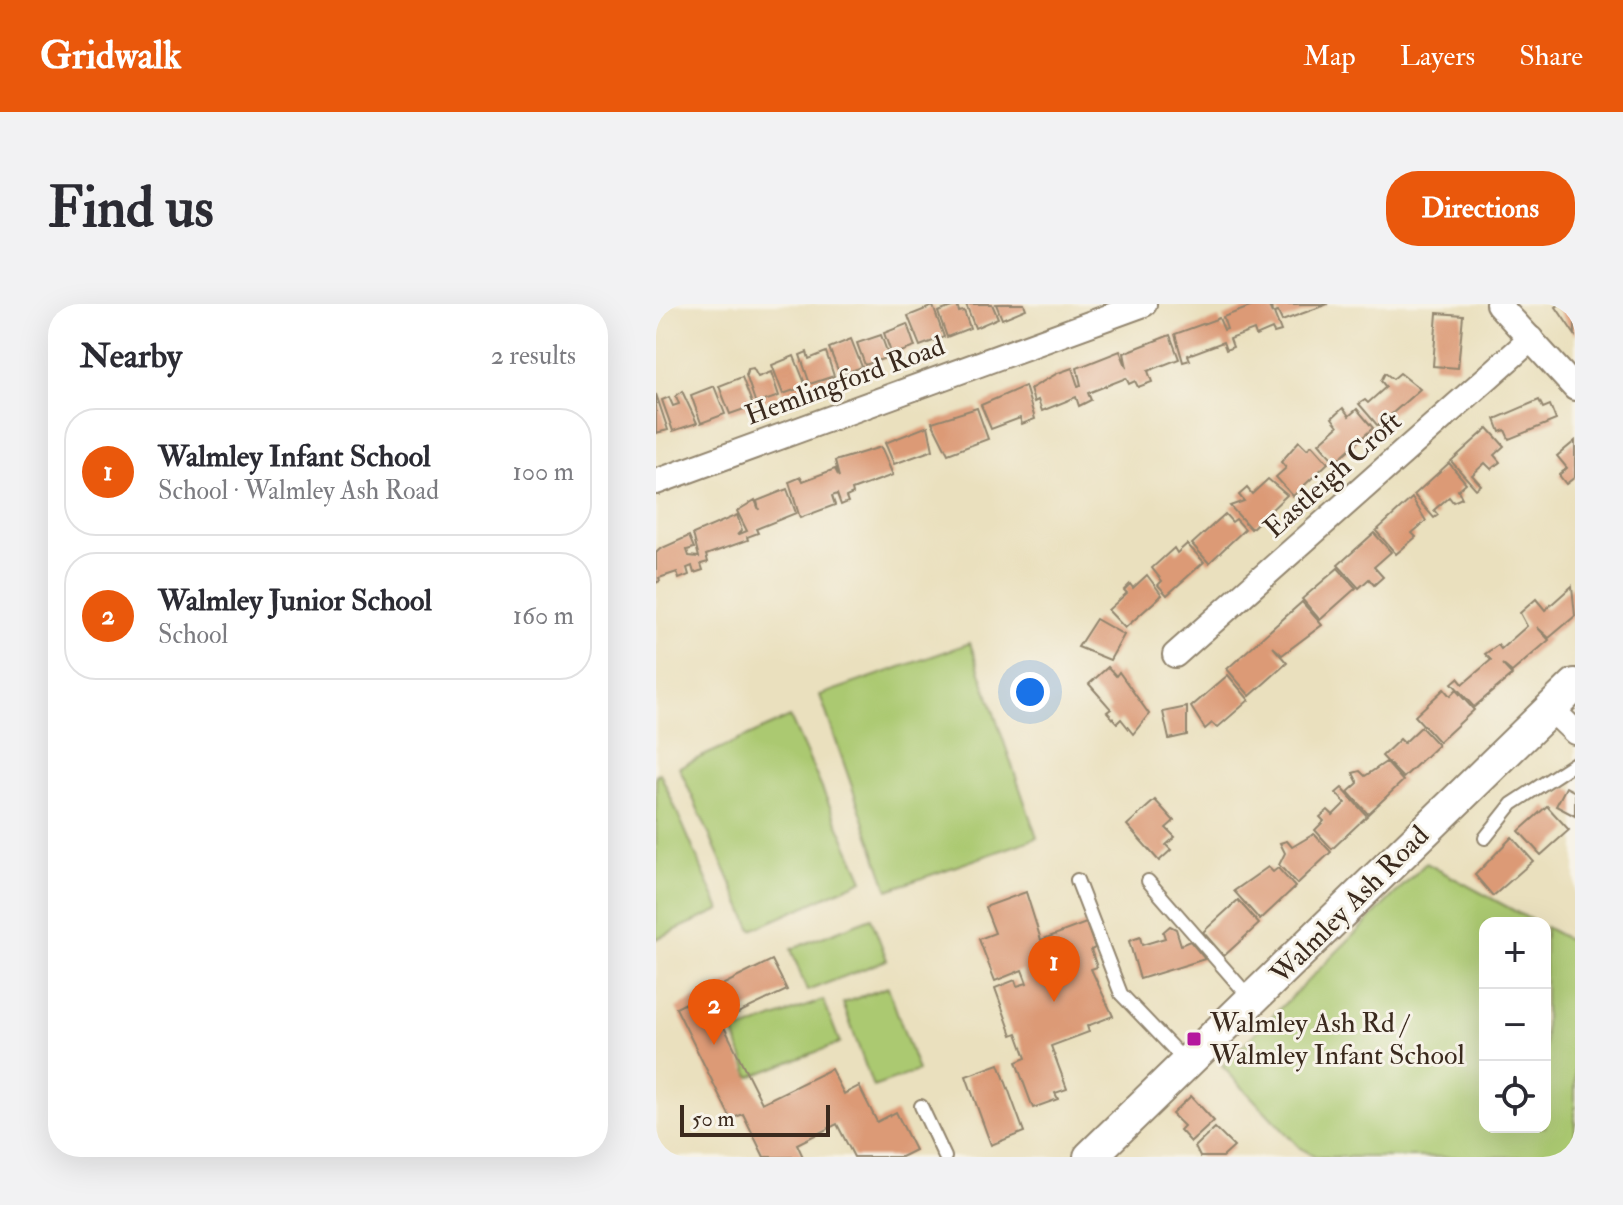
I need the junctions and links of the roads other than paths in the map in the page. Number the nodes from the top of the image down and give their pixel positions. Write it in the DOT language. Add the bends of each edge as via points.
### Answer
graph roads {
  1 [pos="1144,304"];
  2 [pos="1498,304"];
  3 [pos="1531,339"];
  4 [pos="1575,388"];
  5 [pos="656,482"];
  6 [pos="1175,655"];
  7 [pos="1575,685"];
  8 [pos="1550,708"];
  9 [pos="1575,732"];
  10 [pos="1575,763"];
  11 [pos="1485,838"];
  12 [pos="1077,880"];
  13 [pos="1148,881"];
  14 [pos="1253,1001"];
  15 [pos="1188,1064"];
  16 [pos="921,1106"];
  17 [pos="945,1157"];
  18 [pos="1090,1157"];
  1 -- 5 [label="street, Hemlingford Road"];
  2 -- 3 [label="street"];
  3 -- 4 [label="street"];
  3 -- 6 [label="street, Eastleigh Croft"];
  7 -- 8 [label="street, Walmley Ash Road"];
  8 -- 9 [label="street"];
  8 -- 14 [label="street, Walmley Ash Road"];
  10 -- 11 [label="lane" via="1512,804"];
  12 -- 15 [label="lane" via="1121,994"];
  13 -- 14 [label="lane"];
  14 -- 15 [label="street, Walmley Ash Road"];
  15 -- 18 [label="street, Walmley Ash Road"];
  16 -- 17 [label="lane"];
}
